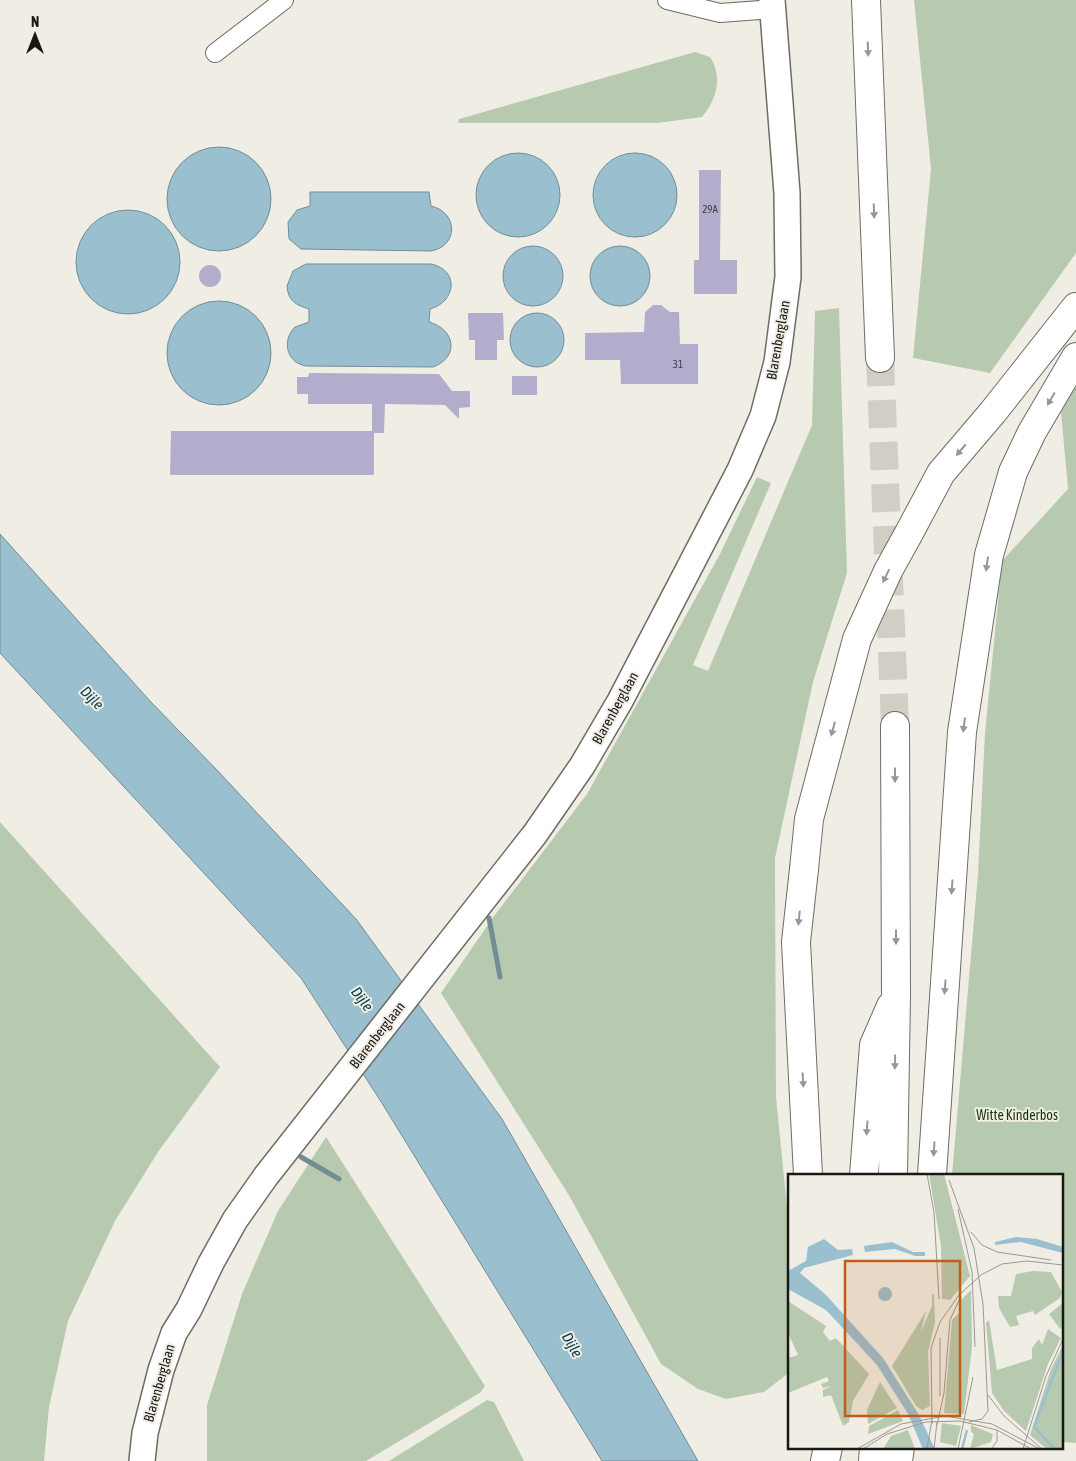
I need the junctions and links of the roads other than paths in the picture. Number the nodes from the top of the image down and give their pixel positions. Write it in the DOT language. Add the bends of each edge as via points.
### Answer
graph roads {
  1 [pos="284,0"];
  2 [pos="667,0"];
  3 [pos="866,0"];
  4 [pos="772,4"];
  5 [pos="215,53"];
  6 [pos="1076,307"];
  7 [pos="1076,357"];
  8 [pos="880,358"];
  9 [pos="895,726"];
  10 [pos="896,996"];
  11 [pos="808,1174"];
  12 [pos="864,1174"];
  13 [pos="893,1174"];
  14 [pos="932,1174"];
  15 [pos="190,1309"];
  16 [pos="814,1448"];
  17 [pos="828,1448"];
  18 [pos="874,1448"];
  19 [pos="900,1448"];
  20 [pos="142,1461"];
  21 [pos="158,1461"];
  22 [pos="814,1461"];
  23 [pos="825,1461"];
  24 [pos="873,1461"];
  25 [pos="898,1461"];
  1 -- 5 [label="street"];
  2 -- 4 [label="street, Blarenberglaan" via="720,13"];
  3 -- 8 [label="highway, one-way"];
  4 -- 15 [label="street, Blarenberglaan" via="787,193 788,277 777,362 763,416 740,470 620,701 582,766 535,834 235,1220"];
  6 -- 11 [label="highway, one-way, bridge" via="941,473 888,571 857,639 809,819 796,942"];
  7 -- 14 [label="highway, one-way" via="1032,432 1013,472 989,555 962,732"];
  9 -- 10 [label="highway, one-way"];
  10 -- 12 [label="highway, one-way" via="874,1045"];
  10 -- 13 [label="highway, one-way"];
  15 -- 20 [label="street, Blarenberglaan" via="174,1333 161,1370 145,1433"];
  15 -- 21 [label="street, Blarenberglaan" via="185,1337 172,1375"];
  16 -- 22 [label="highway"];
  17 -- 23 [label="highway"];
  18 -- 24 [label="highway"];
  19 -- 25 [label="highway"];
}
